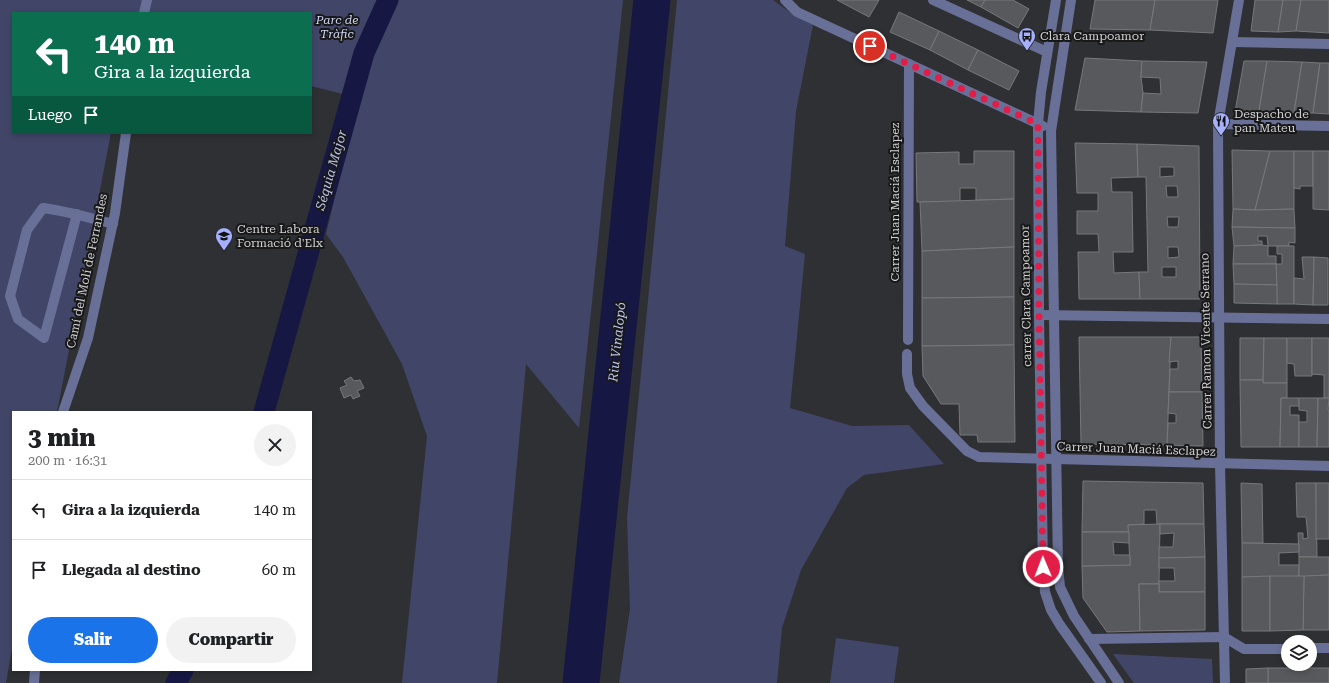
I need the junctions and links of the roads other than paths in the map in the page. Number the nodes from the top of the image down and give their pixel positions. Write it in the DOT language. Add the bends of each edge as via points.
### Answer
graph roads {
  1 [pos="147,0"];
  2 [pos="785,0"];
  3 [pos="932,0"];
  4 [pos="1056,0"];
  5 [pos="1071,0"];
  6 [pos="1239,0"];
  7 [pos="144,12"];
  8 [pos="1232,42"];
  9 [pos="1329,44"];
  10 [pos="1047,52"];
  11 [pos="909,64"];
  12 [pos="1038,124"];
  13 [pos="1218,124"];
  14 [pos="1329,126"];
  15 [pos="1051,131"];
  16 [pos="126,134"];
  17 [pos="78,214"];
  18 [pos="113,224"];
  19 [pos="1039,315"];
  20 [pos="1054,315"];
  21 [pos="1219,317"];
  22 [pos="1329,319"];
  23 [pos="908,340"];
  24 [pos="907,354"];
  25 [pos="63,411"];
  26 [pos="1042,459"];
  27 [pos="1057,459"];
  28 [pos="1220,464"];
  29 [pos="1329,466"];
  30 [pos="1224,637"];
  31 [pos="1089,640"];
  32 [pos="1281,648"];
  33 [pos="1317,648"];
  34 [pos="1329,648"];
  35 [pos="35,671"];
  36 [pos="34,683"];
  37 [pos="1101,683"];
  38 [pos="1120,683"];
  39 [pos="1225,683"];
  1 -- 7 [label="street"];
  2 -- 11 [label="street" via="797,12"];
  3 -- 10 [label="street"];
  4 -- 10 [label="street, carrer Clara Campoamor"];
  5 -- 15 [label="street"];
  6 -- 8 [label="street, Carrer Ramon Vicente Serrano"];
  8 -- 9 [label="street"];
  8 -- 13 [label="street, Carrer Ramon Vicente Serrano"];
  10 -- 12 [label="street, carrer Clara Campoamor"];
  11 -- 12 [label="street"];
  11 -- 23 [label="street, Carrer Juan Maciá Esclapez"];
  12 -- 15 [label="street"];
  12 -- 19 [label="street, carrer Clara Campoamor"];
  13 -- 14 [label="street"];
  13 -- 21 [label="street, Carrer Ramon Vicente Serrano"];
  15 -- 20 [label="street"];
  16 -- 18 [label="street, Camí del Molí de Ferrandes"];
  17 -- 17 [label="street" via="43,208 27,230 10,296 18,319 44,338"];
  17 -- 18 [label="street"];
  18 -- 25 [label="street, Camí del Molí de Ferrandes" via="88,338"];
  19 -- 20 [label="street"];
  19 -- 26 [label="street, carrer Clara Campoamor"];
  20 -- 21 [label="street"];
  20 -- 27 [label="street"];
  21 -- 22 [label="street"];
  21 -- 28 [label="street, Carrer Ramon Vicente Serrano"];
  24 -- 26 [label="street, Carrer Juan Maciá Esclapez" via="910,388 923,406 967,451 979,457"];
  26 -- 27 [label="street, Carrer Juan Maciá Esclapez"];
  26 -- 37 [label="street, carrer Clara Campoamor" via="1045,592 1060,625"];
  27 -- 28 [label="street, Carrer Juan Maciá Esclapez"];
  27 -- 31 [label="street" via="1060,587"];
  28 -- 29 [label="street, Carrer Juan Maciá Esclapez"];
  28 -- 30 [label="street, Carrer Ramon Vicente Serrano"];
  30 -- 31 [label="street"];
  30 -- 32 [label="street" via="1244,649"];
  30 -- 39 [label="street, Carrer Ramon Vicente Serrano"];
  31 -- 38 [label="street"];
  33 -- 34 [label="street"];
  35 -- 36 [label="street"];
}
